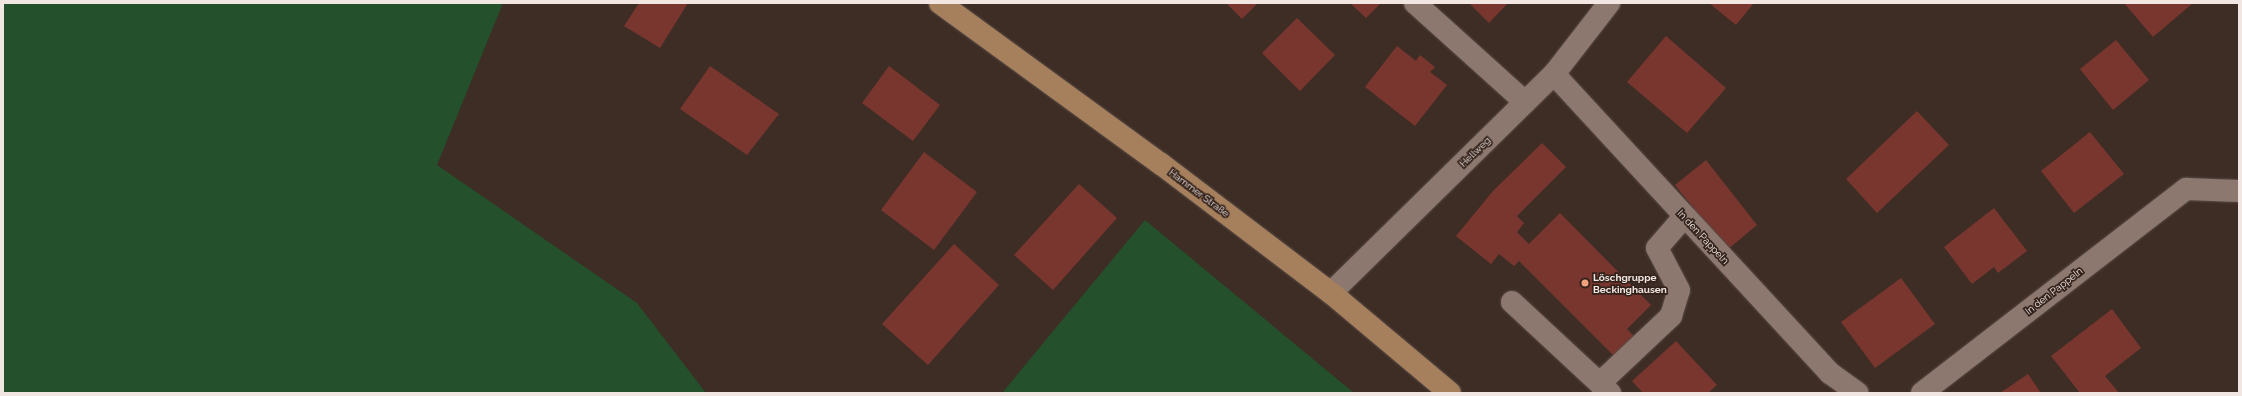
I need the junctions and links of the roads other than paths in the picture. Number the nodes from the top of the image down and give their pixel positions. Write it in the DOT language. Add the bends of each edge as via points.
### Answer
graph roads {
  1 [pos="940,3"];
  2 [pos="1415,3"];
  3 [pos="1609,3"];
  4 [pos="1554,74"];
  5 [pos="1526,102"];
  6 [pos="2239,191"];
  7 [pos="1684,217"];
  8 [pos="1331,292"];
  9 [pos="1512,302"];
  10 [pos="1605,388"];
  11 [pos="1450,393"];
  12 [pos="1858,393"];
  13 [pos="1922,393"];
  1 -- 8 [label="main road, Hammer Straße"];
  2 -- 5 [label="street"];
  3 -- 4 [label="street, Hellweg"];
  4 -- 5 [label="street, Hellweg"];
  4 -- 7 [label="street, In den Pappeln"];
  5 -- 8 [label="street, Hellweg"];
  6 -- 13 [label="street, In den Pappeln" via="2186,189"];
  7 -- 10 [label="street" via="1657,248 1679,290 1671,316"];
  7 -- 12 [label="street, In den Pappeln" via="1830,373"];
  8 -- 11 [label="main road, Hammer Straße"];
  9 -- 10 [label="street"];
}
